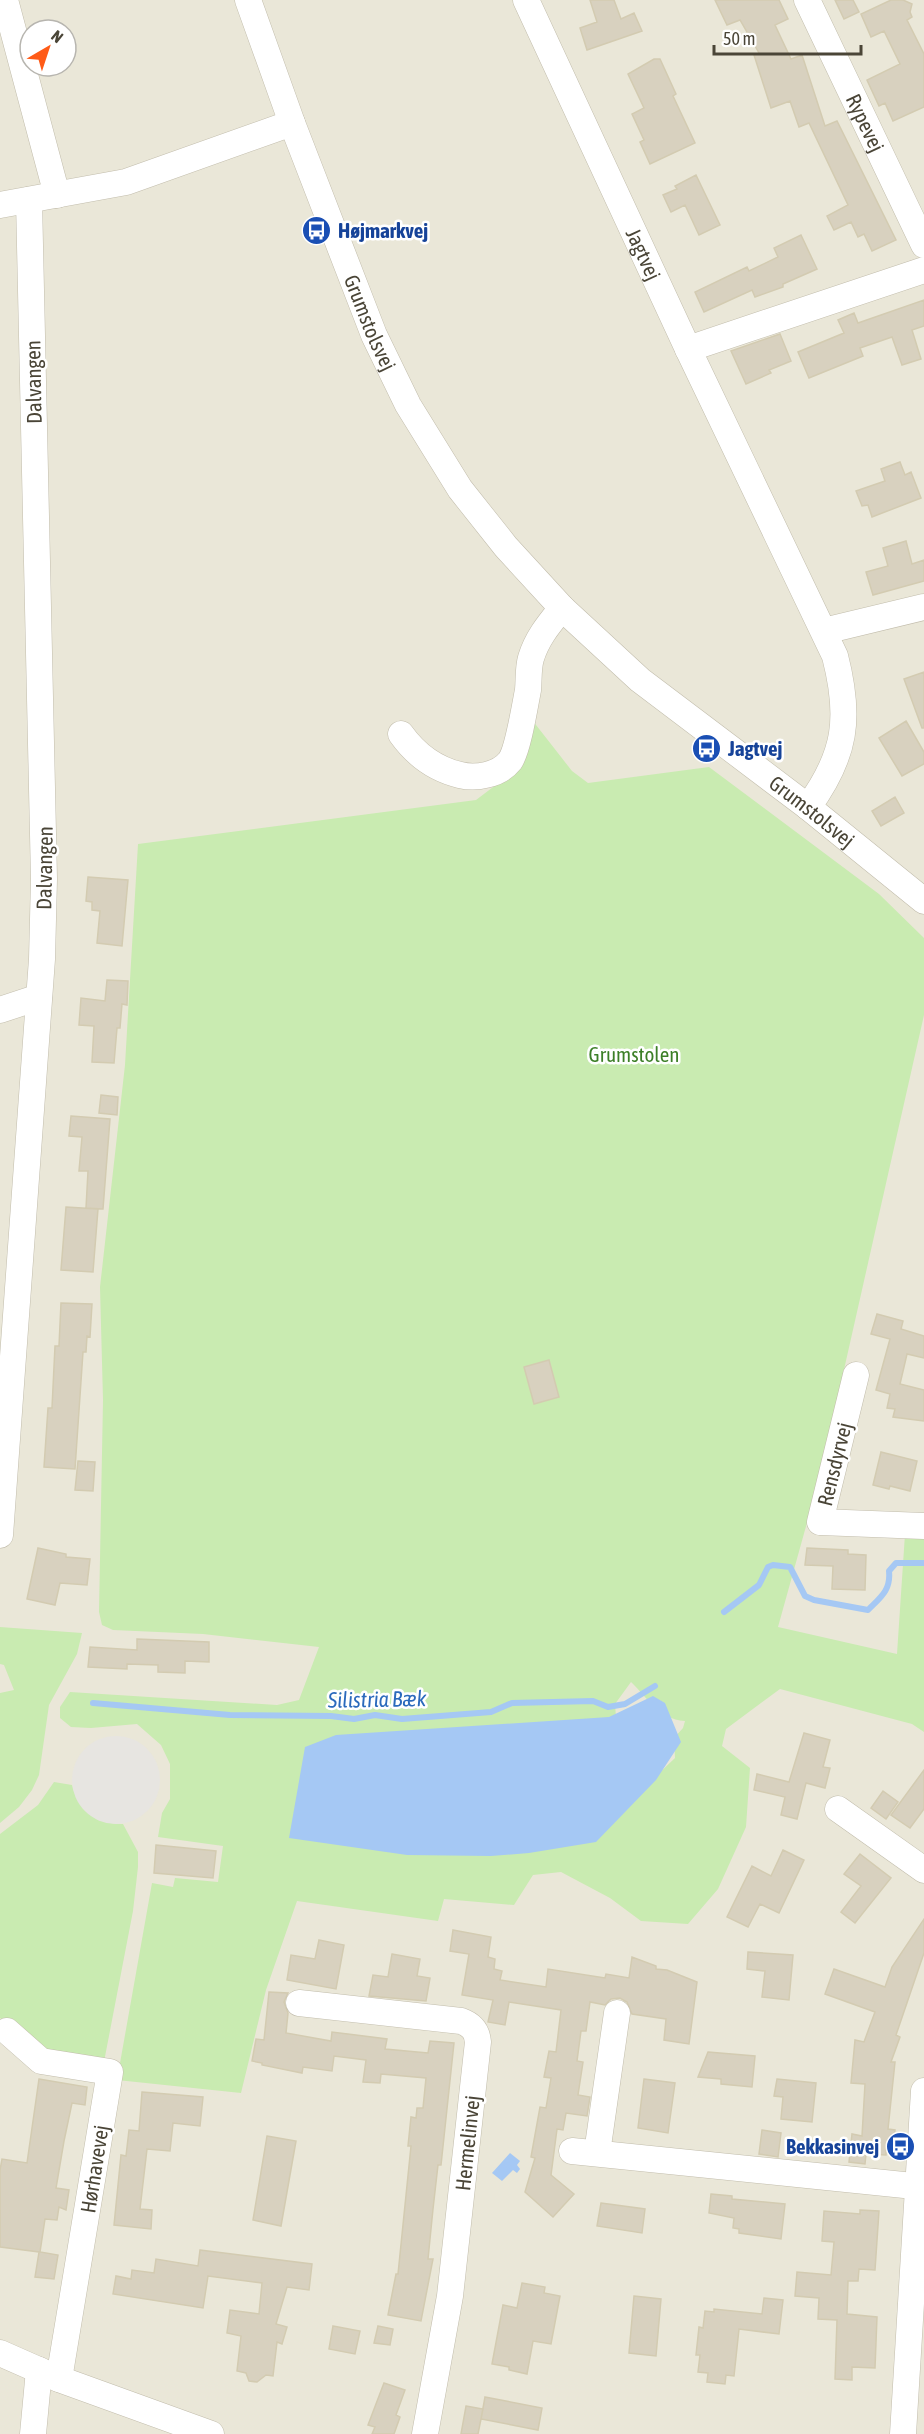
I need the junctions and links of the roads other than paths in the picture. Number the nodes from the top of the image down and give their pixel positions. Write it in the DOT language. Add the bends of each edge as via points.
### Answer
graph roads {
  1 [pos="5,0"];
  2 [pos="248,0"];
  3 [pos="526,0"];
  4 [pos="807,0"];
  5 [pos="292,123"];
  6 [pos="57,195"];
  7 [pos="28,200"];
  8 [pos="0,205"];
  9 [pos="924,246"];
  10 [pos="924,270"];
  11 [pos="688,349"];
  12 [pos="924,607"];
  13 [pos="562,608"];
  14 [pos="824,631"];
  15 [pos="401,734"];
  16 [pos="808,807"];
  17 [pos="924,901"];
  18 [pos="39,997"];
  19 [pos="0,1010"];
  20 [pos="856,1376"];
  21 [pos="924,1526"];
  22 [pos="0,1535"];
  23 [pos="838,1809"];
  24 [pos="924,1870"];
  25 [pos="298,2003"];
  26 [pos="617,2013"];
  27 [pos="8,2031"];
  28 [pos="924,2091"];
  29 [pos="921,2187"];
  30 [pos="0,2353"];
  31 [pos="49,2374"];
  32 [pos="33,2434"];
  33 [pos="211,2434"];
  34 [pos="425,2434"];
  35 [pos="903,2434"];
  1 -- 6 [label="street"];
  2 -- 5 [label="street, Grumstolsvej"];
  3 -- 11 [label="street, Jagtvej"];
  4 -- 9 [label="street, Rypevej"];
  5 -- 6 [label="street" via="126,182"];
  5 -- 13 [label="street, Grumstolsvej" via="374,335 408,405 460,489"];
  6 -- 7 [label="street"];
  7 -- 8 [label="street"];
  7 -- 18 [label="street, Dalvangen" via="45,839"];
  10 -- 11 [label="street"];
  11 -- 14 [label="street, Jagtvej"];
  12 -- 14 [label="street"];
  13 -- 15 [label="street" via="539,636 530,661 528,688 510,761 493,773 472,778 441,770"];
  13 -- 16 [label="street, Grumstolsvej" via="640,680"];
  14 -- 16 [label="street, Jagtvej" via="841,682 843,728 832,770"];
  16 -- 17 [label="street, Grumstolsvej"];
  18 -- 19 [label="street"];
  18 -- 22 [label="street, Dalvangen"];
  20 -- 21 [label="street, Rensdyrvej" via="820,1522"];
  23 -- 24 [label="street"];
  25 -- 34 [label="street, Hermelinvej" via="461,2021 477,2035 450,2296"];
  26 -- 29 [label="street" via="585,2152"];
  27 -- 31 [label="street, Hørhavevej" via="41,2061 110,2073"];
  28 -- 29 [label="street"];
  29 -- 35 [label="street"];
  30 -- 31 [label="street"];
  31 -- 32 [label="street, Hørhavevej"];
  31 -- 33 [label="street"];
}
